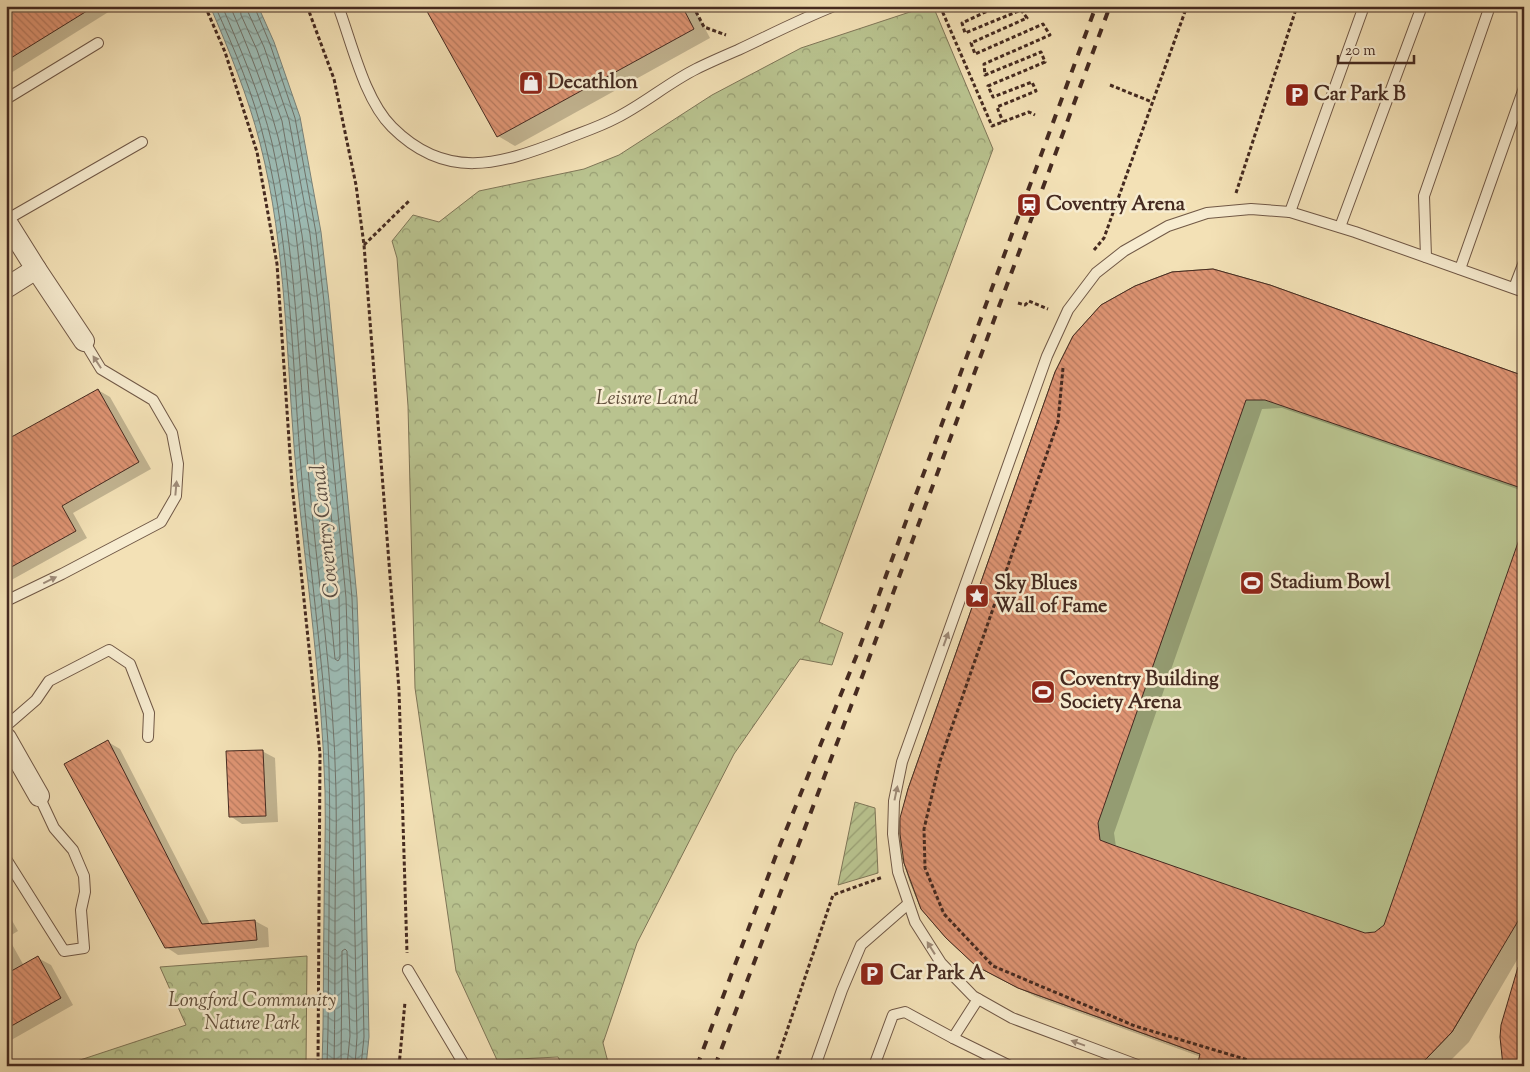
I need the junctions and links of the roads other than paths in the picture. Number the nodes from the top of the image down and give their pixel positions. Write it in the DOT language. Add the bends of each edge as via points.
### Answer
graph roads {
  1 [pos="338,6"];
  2 [pos="834,6"];
  3 [pos="1364,6"];
  4 [pos="1422,6"];
  5 [pos="1490,6"];
  6 [pos="98,43"];
  7 [pos="1524,88"];
  8 [pos="6,99"];
  9 [pos="142,142"];
  10 [pos="1290,212"];
  11 [pos="6,221"];
  12 [pos="1340,227"];
  13 [pos="1426,257"];
  14 [pos="1524,262"];
  15 [pos="1460,269"];
  16 [pos="36,270"];
  17 [pos="6,288"];
  18 [pos="1519,290"];
  19 [pos="84,341"];
  20 [pos="6,601"];
  21 [pos="6,726"];
  22 [pos="148,737"];
  23 [pos="6,738"];
  24 [pos="39,796"];
  25 [pos="6,859"];
  26 [pos="908,904"];
  27 [pos="408,970"];
  28 [pos="978,999"];
  29 [pos="953,1038"];
  30 [pos="1135,1065"];
  31 [pos="464,1066"];
  32 [pos="815,1066"];
  33 [pos="874,1066"];
  34 [pos="1010,1066"];
  1 -- 2 [label="lane" via="366,83 381,114 391,126 416,146 439,158 480,164 533,152 616,118 696,69"];
  3 -- 10 [label="lane"];
  4 -- 12 [label="lane"];
  5 -- 13 [label="lane" via="1424,196"];
  6 -- 8 [label="lane"];
  7 -- 15 [label="lane"];
  9 -- 11 [label="lane"];
  10 -- 12 [label="lane"];
  26 -- 10 [label="lane, one-way" via="898,872 893,834 894,801 902,762 1047,356 1068,310 1096,273 1124,251 1168,226 1207,213 1251,209"];
  11 -- 16 [label="street"];
  12 -- 13 [label="lane"];
  13 -- 15 [label="lane"];
  14 -- 18 [label="lane"];
  15 -- 18 [label="lane"];
  16 -- 17 [label="street"];
  16 -- 19 [label="street"];
  20 -- 19 [label="lane, one-way" via="161,522 176,496 178,464 172,433 153,400 101,369"];
  21 -- 22 [label="lane" via="36,700 49,681 109,650 130,664 149,713"];
  23 -- 24 [label="street"];
  24 -- 25 [label="lane" via="54,828 73,850 84,876 80,910 84,948 64,951"];
  28 -- 26 [label="lane, one-way" via="940,963"];
  26 -- 32 [label="lane" via="861,945"];
  27 -- 31 [label="lane"];
  28 -- 29 [label="lane"];
  30 -- 28 [label="lane, one-way" via="1012,1018"];
  29 -- 33 [label="lane" via="905,1012 893,1014"];
  29 -- 34 [label="lane"];
}
